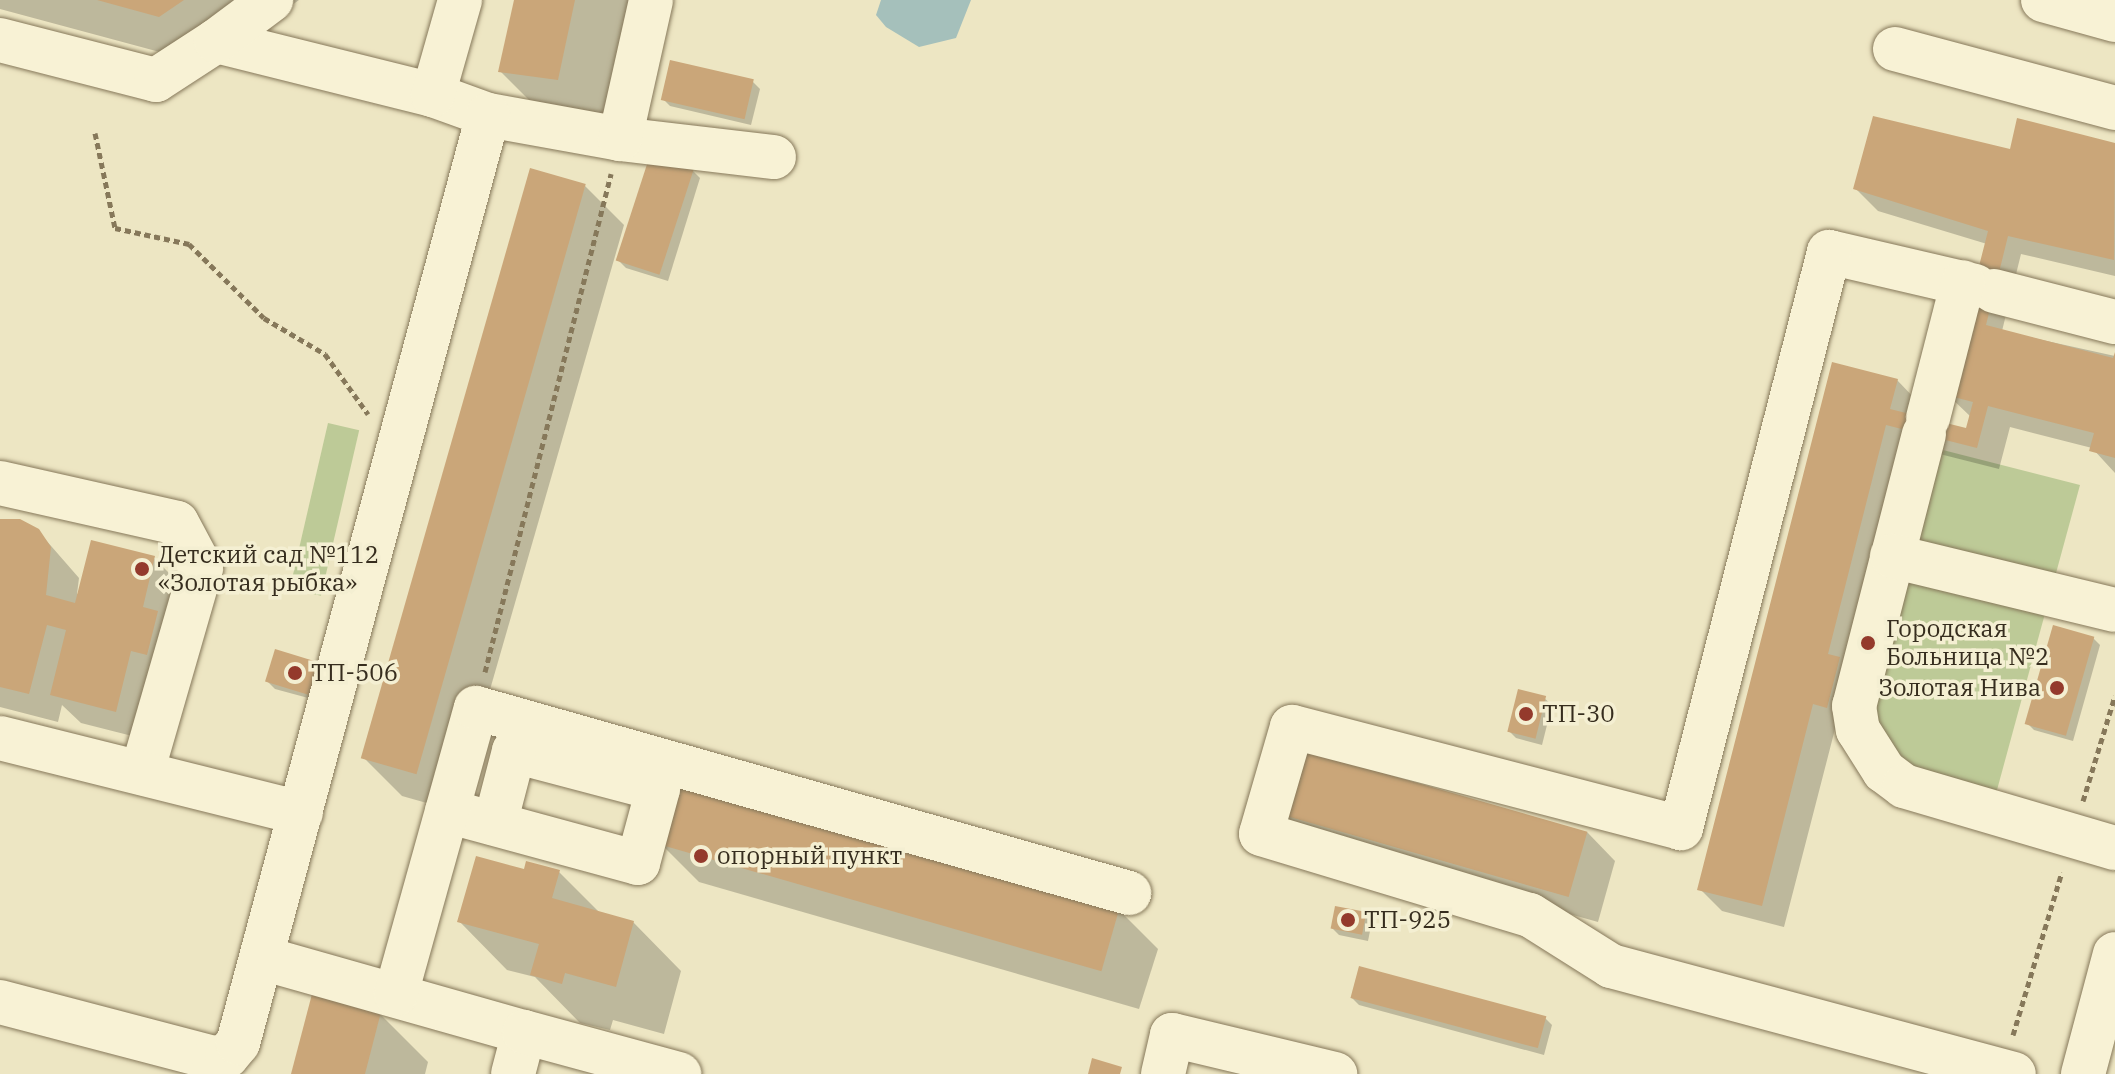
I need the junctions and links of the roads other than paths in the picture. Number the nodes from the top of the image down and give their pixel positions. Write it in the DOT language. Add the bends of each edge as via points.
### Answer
graph roads {
  1 [pos="271,0"];
  2 [pos="460,0"];
  3 [pos="651,0"];
  4 [pos="2043,0"];
  5 [pos="2115,20"];
  6 [pos="0,40"];
  7 [pos="216,41"];
  8 [pos="1895,49"];
  9 [pos="433,95"];
  10 [pos="2115,108"];
  11 [pos="488,115"];
  12 [pos="620,139"];
  13 [pos="774,157"];
  14 [pos="1977,286"];
  15 [pos="2115,322"];
  16 [pos="0,483"];
  17 [pos="1892,556"];
  18 [pos="2115,610"];
  19 [pos="0,738"];
  20 [pos="142,773"];
  21 [pos="447,811"];
  22 [pos="301,813"];
  23 [pos="495,824"];
  24 [pos="2115,848"];
  25 [pos="1129,893"];
  26 [pos="262,958"];
  27 [pos="2112,977"];
  28 [pos="396,994"];
  29 [pos="0,1002"];
  30 [pos="524,1032"];
  31 [pos="2008,1072"];
  32 [pos="513,1074"];
  33 [pos="679,1074"];
  34 [pos="1163,1074"];
  35 [pos="1335,1074"];
  36 [pos="2083,1074"];
  1 -- 7 [label="street"];
  2 -- 9 [label="street"];
  3 -- 12 [label="street"];
  4 -- 5 [label="street"];
  6 -- 7 [label="street" via="156,80"];
  7 -- 9 [label="street"];
  8 -- 10 [label="street"];
  9 -- 11 [label="street"];
  11 -- 12 [label="street"];
  11 -- 22 [label="street"];
  12 -- 13 [label="street"];
  14 -- 15 [label="street"];
  14 -- 17 [label="street" via="1926,426"];
  14 -- 31 [label="street" via="1829,252 1681,828 1292,727 1261,834 1530,915 1611,966"];
  16 -- 20 [label="street" via="177,523 201,568"];
  17 -- 18 [label="street"];
  17 -- 24 [label="street" via="1854,706 1869,752 1904,786"];
  19 -- 20 [label="street"];
  20 -- 22 [label="street"];
  21 -- 23 [label="street"];
  21 -- 25 [label="street" via="476,708"];
  21 -- 28 [label="street"];
  22 -- 26 [label="street"];
  26 -- 28 [label="street"];
  26 -- 29 [label="street" via="238,1043 227,1056 214,1058"];
  27 -- 36 [label="street"];
  28 -- 30 [label="street"];
  30 -- 32 [label="street"];
  30 -- 33 [label="street"];
  34 -- 35 [label="street" via="1172,1035"];
}
